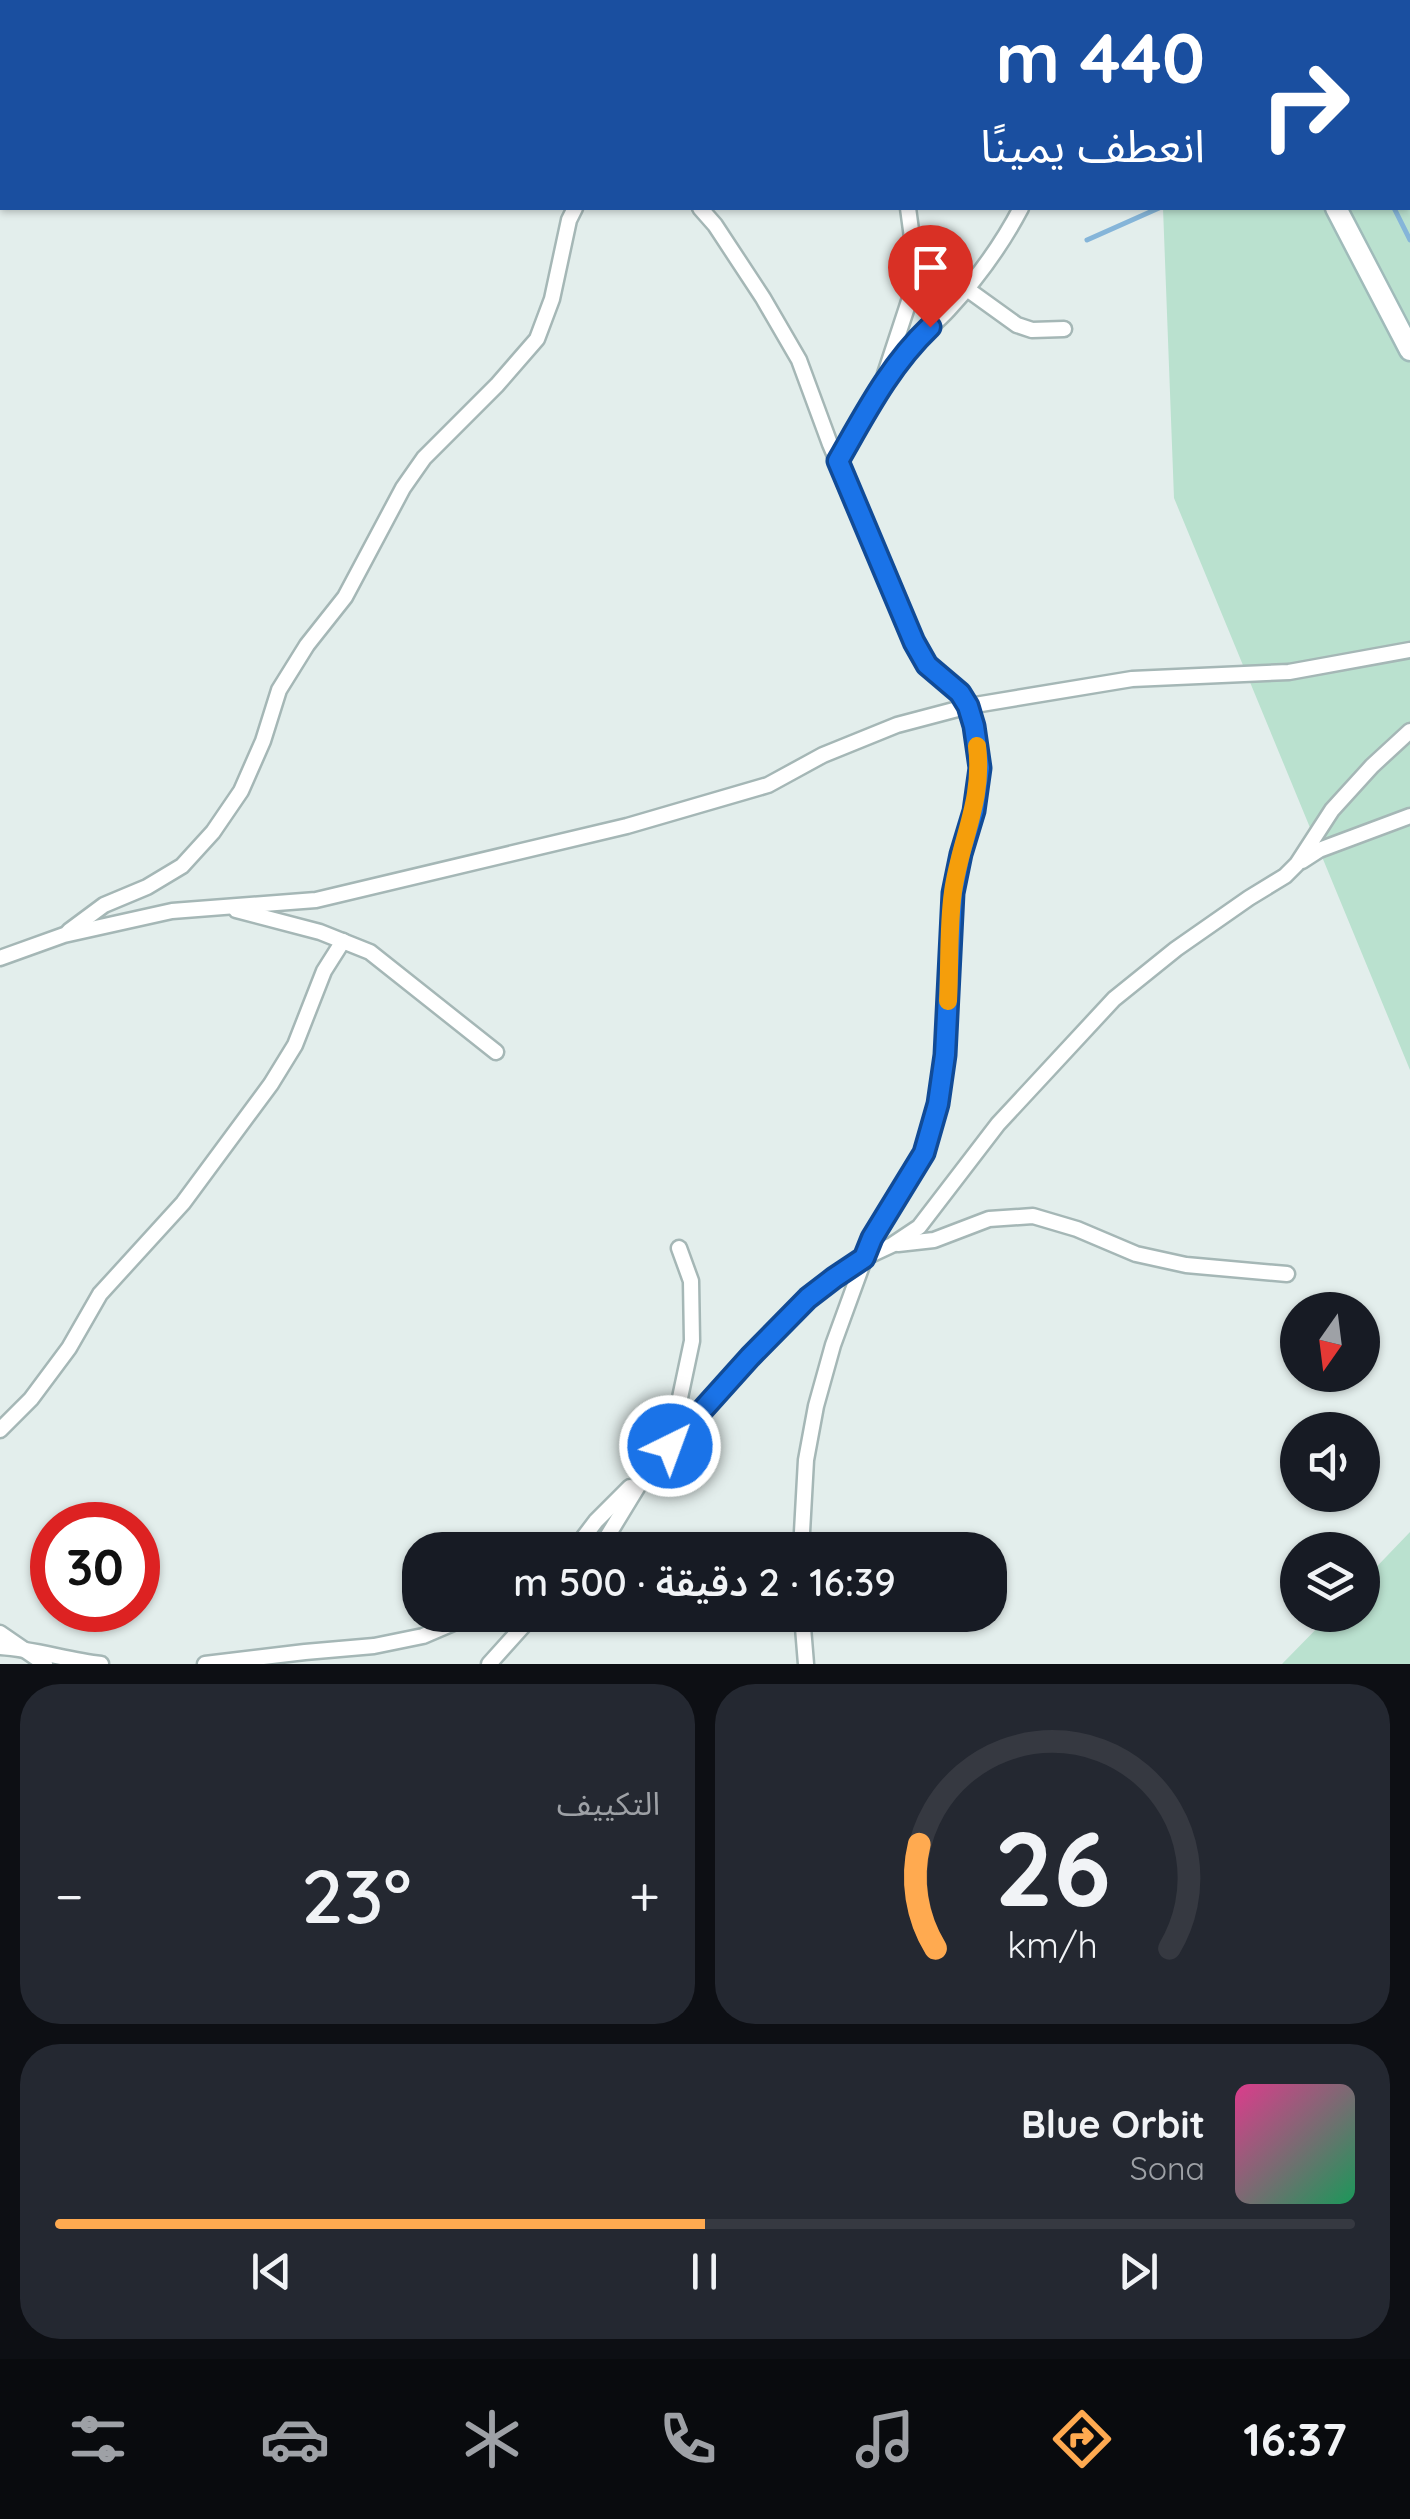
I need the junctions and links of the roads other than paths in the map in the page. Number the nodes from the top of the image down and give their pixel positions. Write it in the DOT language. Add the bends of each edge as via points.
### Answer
graph roads {
  1 [pos="573,210"];
  2 [pos="704,210"];
  3 [pos="908,210"];
  4 [pos="1020,210"];
  5 [pos="1337,210"];
  6 [pos="966,289"];
  7 [pos="1064,329"];
  8 [pos="1410,350"];
  9 [pos="882,384"];
  10 [pos="838,461"];
  11 [pos="1410,650"];
  12 [pos="968,706"];
  13 [pos="1410,731"];
  14 [pos="1410,816"];
  15 [pos="1297,864"];
  16 [pos="225,908"];
  17 [pos="64,935"];
  18 [pos="343,941"];
  19 [pos="0,958"];
  20 [pos="496,1052"];
  21 [pos="892,1245"];
  22 [pos="679,1248"];
  23 [pos="864,1258"];
  24 [pos="1287,1274"];
  25 [pos="0,1430"];
  26 [pos="670,1446"];
  27 [pos="646,1473"];
  28 [pos="588,1532"];
  29 [pos="610,1532"];
  30 [pos="802,1532"];
  31 [pos="432,1632"];
  32 [pos="518,1632"];
  33 [pos="803,1632"];
  34 [pos="0,1633"];
  35 [pos="0,1647"];
  36 [pos="21,1648"];
  37 [pos="44,1664"];
  38 [pos="101,1664"];
  39 [pos="205,1664"];
  40 [pos="489,1664"];
  41 [pos="806,1664"];
  1 -- 17 [label="street" via="537,340 403,488 345,597 279,690 240,791 213,832 182,866 104,905"];
  2 -- 10 [label="street" via="799,360"];
  3 -- 9 [label="street" via="914,280"];
  4 -- 6 [label="street"];
  5 -- 8 [label="main road"];
  6 -- 7 [label="street" via="1018,325"];
  6 -- 9 [label="street"];
  9 -- 10 [label="street"];
  10 -- 12 [label="street" via="914,642"];
  11 -- 12 [label="street" via="1289,672 1132,679"];
  12 -- 16 [label="street" via="897,725 768,786 628,826 316,900"];
  12 -- 23 [label="street" via="980,768 953,893 938,1104 924,1153"];
  13 -- 15 [label="street" via="1332,810"];
  14 -- 15 [label="street"];
  15 -- 21 [label="street" via="1114,999 998,1124 919,1227"];
  16 -- 17 [label="street"];
  16 -- 18 [label="street"];
  17 -- 19 [label="street"];
  18 -- 20 [label="street" via="370,952"];
  18 -- 25 [label="street" via="271,1084 183,1203 100,1294 60,1360"];
  21 -- 23 [label="street"];
  21 -- 24 [label="street" via="934,1240 989,1219 1033,1216 1136,1254"];
  22 -- 26 [label="street" via="691,1281 692,1341"];
  23 -- 26 [label="street" via="808,1298"];
  23 -- 30 [label="street" via="816,1406"];
  26 -- 27 [label="street"];
  27 -- 28 [label="street"];
  27 -- 29 [label="street"];
  31 -- 39 [label="street" via="374,1646"];
  32 -- 40 [label="street"];
  33 -- 41 [label="street"];
  34 -- 36 [label="street"];
  35 -- 36 [label="street"];
  36 -- 37 [label="street"];
  36 -- 38 [label="street"];
}
